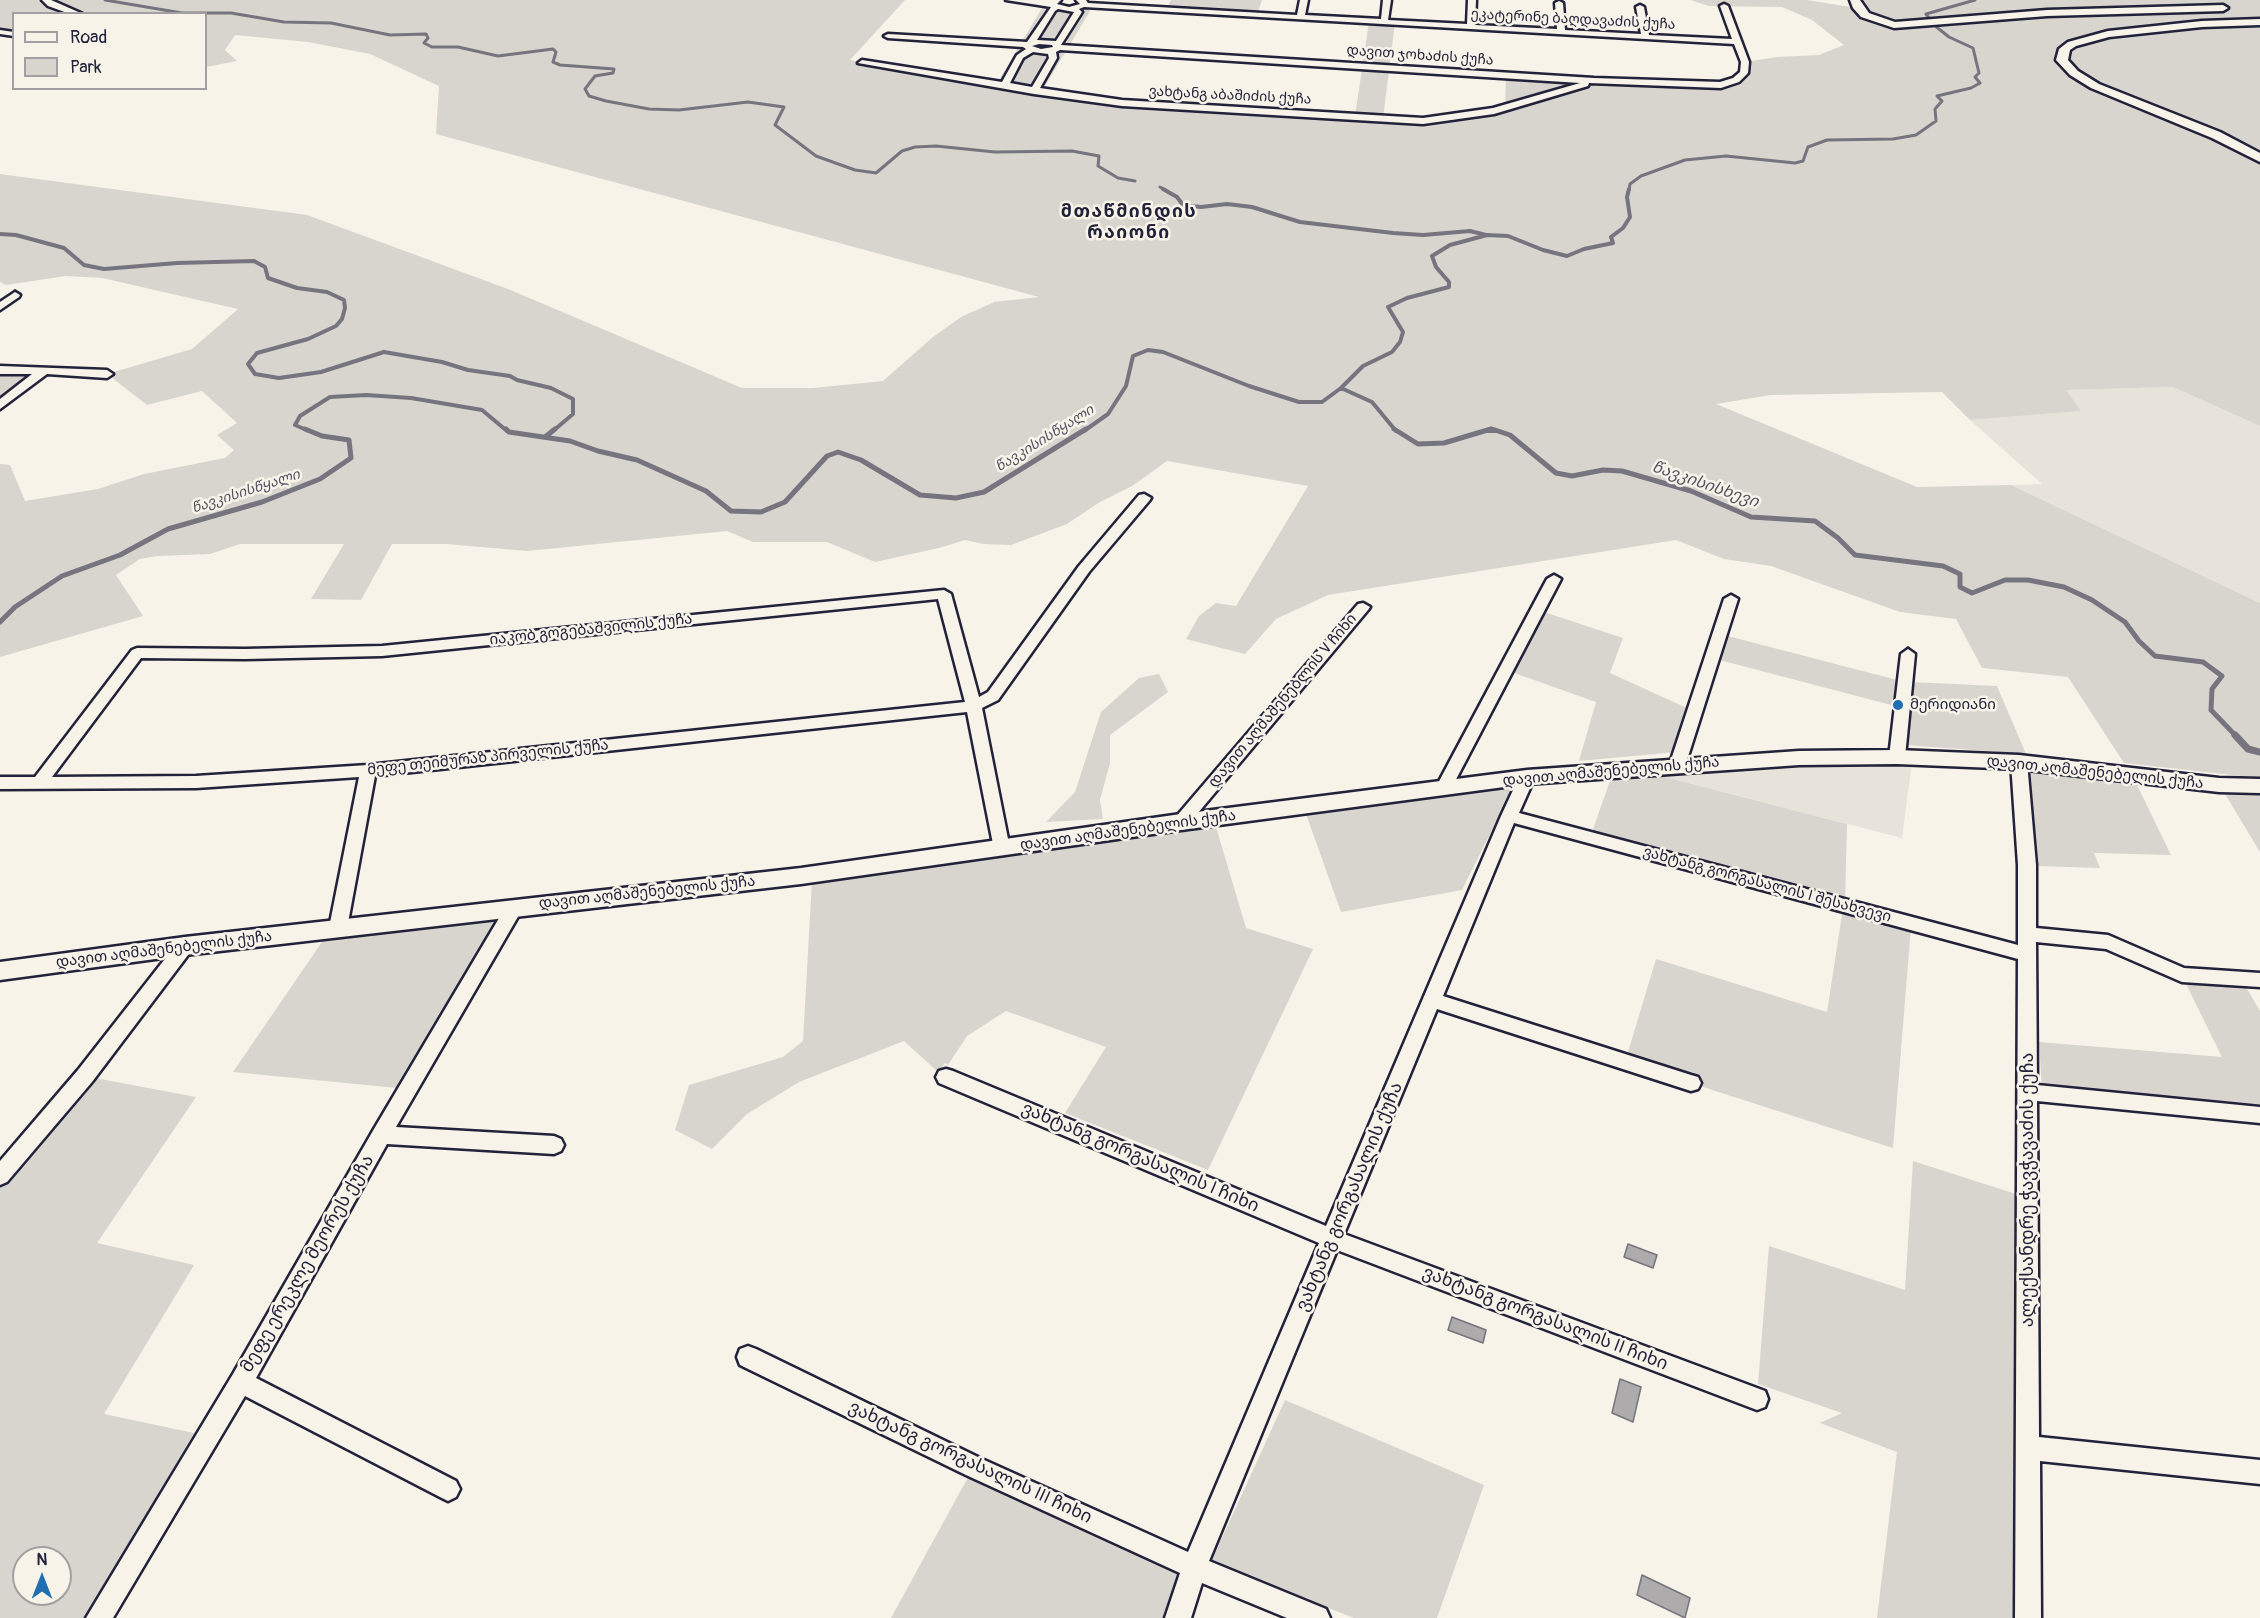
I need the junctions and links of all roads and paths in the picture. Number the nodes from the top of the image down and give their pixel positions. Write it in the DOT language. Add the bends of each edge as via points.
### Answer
graph roads {
  1 [pos="46,0"];
  2 [pos="1010,0"];
  3 [pos="1304,0"];
  4 [pos="1387,0"];
  5 [pos="1472,0"];
  6 [pos="1856,0"];
  7 [pos="1082,3"];
  8 [pos="1559,3"];
  9 [pos="1055,4"];
  10 [pos="1724,6"];
  11 [pos="1640,7"];
  12 [pos="2237,8"];
  13 [pos="1075,9"];
  14 [pos="73,12"];
  15 [pos="1300,18"];
  16 [pos="2260,22"];
  17 [pos="1384,23"];
  18 [pos="1471,28"];
  19 [pos="1561,33"];
  20 [pos="888,36"];
  21 [pos="1645,37"];
  22 [pos="1738,42"];
  23 [pos="1030,46"];
  24 [pos="1055,48"];
  25 [pos="862,63"];
  26 [pos="1594,81"];
  27 [pos="1004,86"];
  28 [pos="1034,91"];
  29 [pos="2260,158"];
  30 [pos="15,295"];
  31 [pos="0,307"];
  32 [pos="0,370"];
  33 [pos="44,370"];
  34 [pos="107,374"];
  35 [pos="0,405"];
  36 [pos="1144,498"];
  37 [pos="1554,579"];
  38 [pos="1731,599"];
  39 [pos="1363,607"];
  40 [pos="1908,654"];
  41 [pos="974,706"];
  42 [pos="1897,758"];
  43 [pos="2019,762"];
  44 [pos="1677,766"];
  45 [pos="368,771"];
  46 [pos="1527,777"];
  47 [pos="0,783"];
  48 [pos="39,783"];
  49 [pos="2260,786"];
  50 [pos="1444,787"];
  51 [pos="1509,816"];
  52 [pos="1181,822"];
  53 [pos="1002,849"];
  54 [pos="514,908"];
  55 [pos="338,928"];
  56 [pos="2026,944"];
  57 [pos="185,946"];
  58 [pos="0,971"];
  59 [pos="2260,980"];
  60 [pos="1433,1000"];
  61 [pos="946,1077"];
  62 [pos="1691,1083"];
  63 [pos="2028,1092"];
  64 [pos="2260,1115"];
  65 [pos="381,1135"];
  66 [pos="554,1145"];
  67 [pos="0,1176"];
  68 [pos="1333,1239"];
  69 [pos="748,1357"];
  70 [pos="241,1382"];
  71 [pos="1757,1399"];
  72 [pos="2028,1448"];
  73 [pos="2260,1472"];
  74 [pos="448,1489"];
  75 [pos="1194,1567"];
  76 [pos="99,1618"];
  77 [pos="1178,1618"];
  78 [pos="1317,1618"];
  79 [pos="2028,1618"];
  1 -- 14 [label="street"];
  2 -- 9 [label="street"];
  3 -- 15 [label="street"];
  4 -- 17 [label="street"];
  5 -- 18 [label="street"];
  6 -- 12 [label="main road" via="1865,15 1894,25 2047,13"];
  7 -- 13 [label="street"];
  7 -- 15 [label="street, ეკატერინე ბაღდავაძის ქუჩა"];
  8 -- 19 [label="street"];
  9 -- 13 [label="street"];
  9 -- 23 [label="street"];
  10 -- 22 [label="street"];
  11 -- 21 [label="street"];
  13 -- 24 [label="street" via="1078,12"];
  15 -- 17 [label="street, ეკატერინე ბაღდავაძის ქუჩა"];
  16 -- 29 [label="main road" via="2109,34 2072,44 2065,49 2062,60 2095,86 2216,135"];
  17 -- 18 [label="street, ეკატერინე ბაღდავაძის ქუჩა"];
  18 -- 19 [label="street, ეკატერინე ბაღდავაძის ქუჩა"];
  19 -- 21 [label="street, ეკატერინე ბაღდავაძის ქუჩა"];
  20 -- 23 [label="street"];
  21 -- 22 [label="street, ეკატერინე ბაღდავაძის ქუჩა"];
  22 -- 26 [label="street, დავით ჯოხაძის ქუჩა" via="1745,62 1744,73 1721,85"];
  23 -- 24 [label="street, დავით ჯოხაძის ქუჩა" via="1044,41"];
  23 -- 27 [label="street"];
  24 -- 26 [label="street, დავით ჯოხაძის ქუჩა"];
  24 -- 28 [label="street"];
  25 -- 27 [label="street, ვახტანგ აბაშიძის ქუჩა"];
  26 -- 28 [label="street, ვახტანგ აბაშიძის ქუჩა" via="1494,111 1423,121 1122,103"];
  27 -- 28 [label="street, ვახტანგ აბაშიძის ქუჩა"];
  30 -- 31 [label="street"];
  32 -- 33 [label="street"];
  33 -- 34 [label="street"];
  33 -- 35 [label="street"];
  36 -- 41 [label="street" via="1084,569 993,696"];
  37 -- 50 [label="street"];
  38 -- 44 [label="street"];
  39 -- 52 [label="street, დავით აღმაშენებლის V ჩიხი"];
  40 -- 42 [label="street"];
  41 -- 45 [label="street, მეფე თეიმურაზ პირველის ქუჩა"];
  41 -- 48 [label="street, იაკობ გოგებაშვილის ქუჩა" via="945,594 382,651 137,653"];
  41 -- 53 [label="street, იაკობ გოგებაშვილის ქუჩა"];
  42 -- 43 [label="street, დავით აღმაშენებელის ქუჩა"];
  42 -- 44 [label="street, დავით აღმაშენებელის ქუჩა" via="1799,758"];
  43 -- 49 [label="street, დავით აღმაშენებელის ქუჩა" via="2219,785"];
  43 -- 56 [label="street, ალექსანდრე ჭავჭავაძის ქუჩა" via="2027,865"];
  44 -- 46 [label="street, დავით აღმაშენებელის ქუჩა"];
  45 -- 48 [label="street, მეფე თეიმურაზ პირველის ქუჩა" via="196,782"];
  45 -- 55 [label="street"];
  46 -- 50 [label="street, დავით აღმაშენებელის ქუჩა"];
  46 -- 51 [label="street, ვახტანგ გორგასალის ქუჩა"];
  47 -- 48 [label="street, მეფე თეიმურაზ პირველის ქუჩა"];
  50 -- 52 [label="street, დავით აღმაშენებელის ქუჩა"];
  51 -- 56 [label="street, ვახტანგ გორგასალის I შესახვევი"];
  51 -- 60 [label="street, ვახტანგ გორგასალის ქუჩა"];
  52 -- 53 [label="street, დავით აღმაშენებელის ქუჩა"];
  53 -- 54 [label="street, დავით აღმაშენებელის ქუჩა"];
  54 -- 55 [label="street, დავით აღმაშენებელის ქუჩა"];
  54 -- 65 [label="street, მეფე ერეკლე მეორეს ქუჩა"];
  55 -- 57 [label="street, დავით აღმაშენებელის ქუჩა"];
  56 -- 59 [label="street, ვახტანგ გორგასალის I შესახვევი" via="2108,942 2182,975"];
  56 -- 63 [label="street, ალექსანდრე ჭავჭავაძის ქუჩა"];
  57 -- 58 [label="street, დავით აღმაშენებელის ქუჩა"];
  57 -- 67 [label="street"];
  60 -- 62 [label="street"];
  60 -- 68 [label="street, ვახტანგ გორგასალის ქუჩა"];
  61 -- 68 [label="street, ვახტანგ გორგასალის I ჩიხი"];
  63 -- 64 [label="street"];
  63 -- 72 [label="street, ალექსანდრე ჭავჭავაძის ქუჩა"];
  65 -- 66 [label="street"];
  65 -- 70 [label="street, მეფე ერეკლე მეორეს ქუჩა"];
  68 -- 71 [label="street, ვახტანგ გორგასალის II ჩიხი"];
  68 -- 75 [label="street, ვახტანგ გორგასალის ქუჩა"];
  69 -- 75 [label="street, ვახტანგ გორგასალის III ჩიხი" via="974,1467"];
  70 -- 74 [label="street"];
  70 -- 76 [label="street, მეფე ერეკლე მეორეს ქუჩა"];
  72 -- 73 [label="street"];
  72 -- 79 [label="street, ალექსანდრე ჭავჭავაძის ქუჩა"];
  75 -- 77 [label="street, ვახტანგ გორგასალის ქუჩა"];
  75 -- 78 [label="street, ვახტანგ გორგასალის III ჩიხი"];
}
